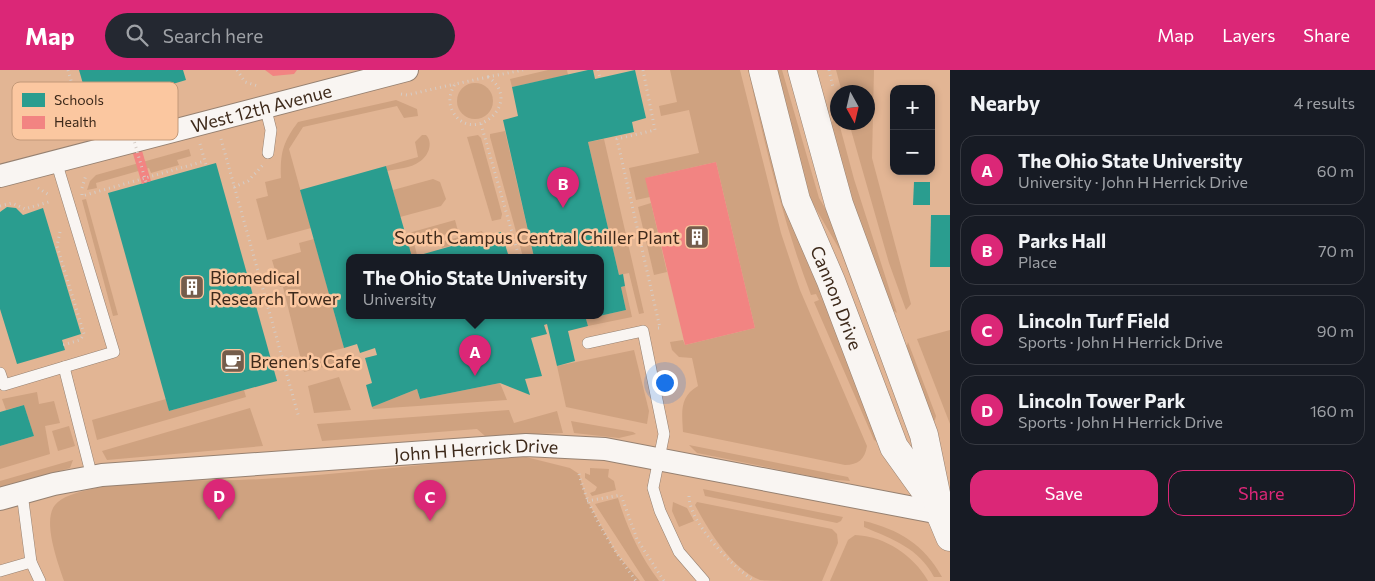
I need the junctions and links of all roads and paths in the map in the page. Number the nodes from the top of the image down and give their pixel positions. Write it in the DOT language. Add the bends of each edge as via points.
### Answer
graph roads {
  1 [pos="68,70"];
  2 [pos="407,70"];
  3 [pos="523,70"];
  4 [pos="598,70"];
  5 [pos="644,70"];
  6 [pos="764,70"];
  7 [pos="802,70"];
  8 [pos="830,70"];
  9 [pos="488,78"];
  10 [pos="600,78"];
  11 [pos="72,82"];
  12 [pos="455,84"];
  13 [pos="833,85"];
  14 [pos="396,94"];
  15 [pos="264,106"];
  16 [pos="481,124"];
  17 [pos="178,129"];
  18 [pos="220,136"];
  19 [pos="134,140"];
  20 [pos="135,140"];
  21 [pos="200,142"];
  22 [pos="268,153"];
  23 [pos="56,161"];
  24 [pos="90,172"];
  25 [pos="0,176"];
  26 [pos="146,182"];
  27 [pos="33,187"];
  28 [pos="234,187"];
  29 [pos="0,206"];
  30 [pos="61,228"];
  31 [pos="517,254"];
  32 [pos="643,331"];
  33 [pos="588,343"];
  34 [pos="63,345"];
  35 [pos="64,367"];
  36 [pos="0,373"];
  37 [pos="299,418"];
  38 [pos="658,460"];
  39 [pos="579,474"];
  40 [pos="92,477"];
  41 [pos="22,493"];
  42 [pos="689,496"];
  43 [pos="0,499"];
  44 [pos="587,501"];
  45 [pos="947,522"];
  46 [pos="30,562"];
  47 [pos="0,571"];
  48 [pos="40,581"];
  49 [pos="636,581"];
  50 [pos="664,581"];
  51 [pos="704,581"];
  52 [pos="754,581"];
  1 -- 11 [label="path"];
  2 -- 15 [label="street, West 12th Avenue"];
  3 -- 9 [label="path"];
  4 -- 10 [label="path"];
  5 -- 32 [label="path" via="655,130 617,139 660,328"];
  6 -- 45 [label="street, Cannon Drive" via="796,200 890,438"];
  7 -- 45 [label="street, Cannon Drive" via="839,204 924,435"];
  8 -- 13 [label="path"];
  9 -- 12 [label="path"];
  9 -- 16 [label="path" via="497,87 500,100 493,117"];
  12 -- 14 [label="path" via="407,95"];
  12 -- 16 [label="path" via="450,98 453,111 463,121"];
  15 -- 17 [label="street, West 12th Avenue"];
  15 -- 22 [label="lane" via="271,130"];
  16 -- 31 [label="path"];
  18 -- 28 [label="path"];
  19 -- 26 [label="path, bridge"];
  20 -- 23 [label="street, West 12th Avenue"];
  21 -- 24 [label="path" via="206,163 82,196 82,185"];
  22 -- 28 [label="path" via="255,175"];
  23 -- 25 [label="street, West 12th Avenue"];
  23 -- 35 [label="lane" via="114,352"];
  27 -- 29 [label="path" via="44,191 53,201 25,209 18,204"];
  28 -- 37 [label="path"];
  30 -- 34 [label="path" via="57,246 84,334 80,340"];
  32 -- 33 [label="lane"];
  32 -- 38 [label="lane" via="664,434"];
  35 -- 36 [label="lane" via="4,385"];
  35 -- 40 [label="lane"];
  38 -- 40 [label="street, John H Herrick Drive" via="606,449 526,445"];
  38 -- 45 [label="street, John H Herrick Drive"];
  38 -- 51 [label="lane" via="653,488 660,511 679,552"];
  39 -- 44 [label="path"];
  40 -- 41 [label="street, John H Herrick Drive"];
  41 -- 43 [label="street, John H Herrick Drive"];
  41 -- 46 [label="lane"];
  42 -- 52 [label="path" via="702,527 718,549"];
  44 -- 49 [label="path"];
  44 -- 50 [label="path" via="621,494 637,539"];
  46 -- 47 [label="lane"];
  46 -- 48 [label="lane"];
}
